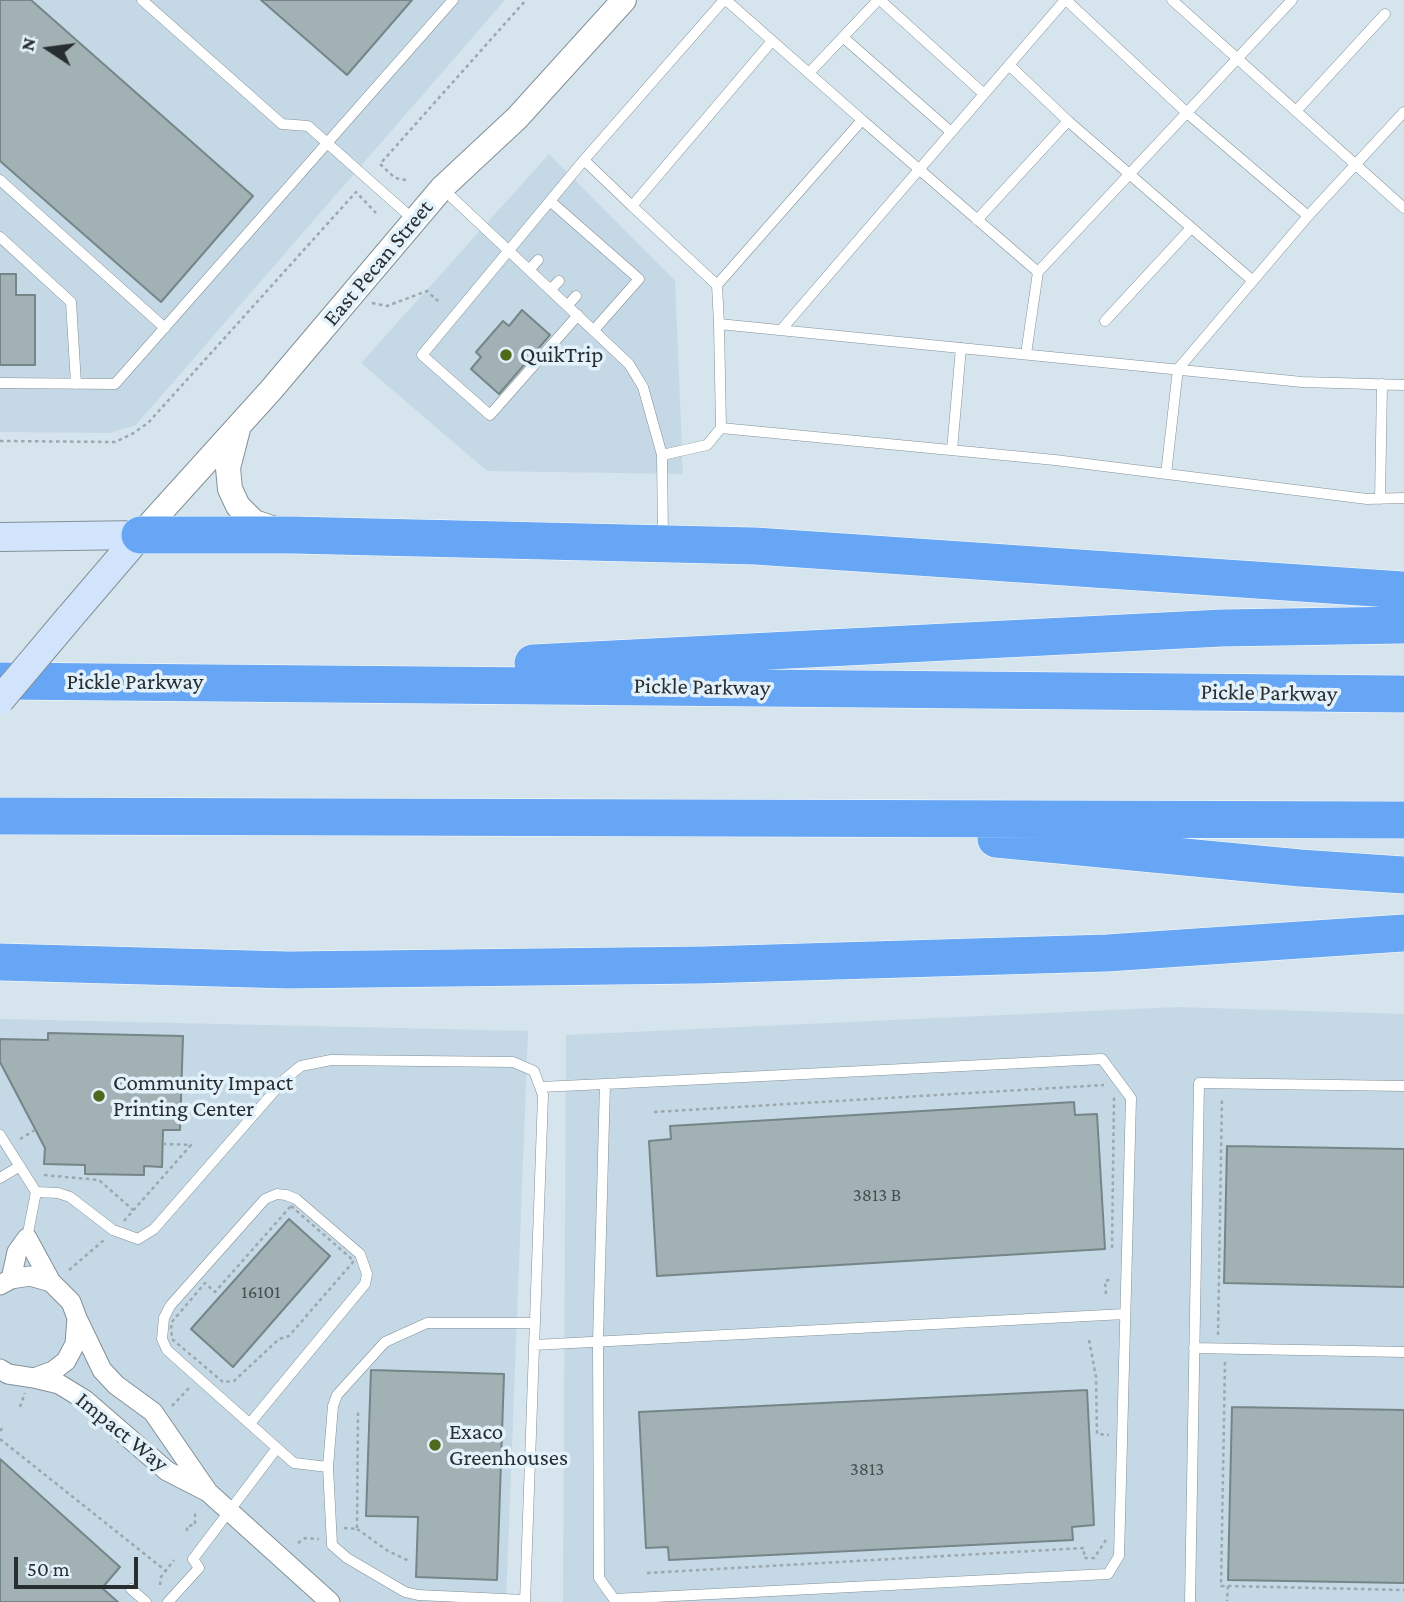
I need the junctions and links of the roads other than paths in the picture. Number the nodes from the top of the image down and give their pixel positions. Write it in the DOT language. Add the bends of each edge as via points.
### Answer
graph roads {
  1 [pos="142,0"];
  2 [pos="453,0"];
  3 [pos="624,0"];
  4 [pos="725,0"];
  5 [pos="879,0"];
  6 [pos="1066,0"];
  7 [pos="1292,0"];
  8 [pos="1174,1"];
  9 [pos="1385,14"];
  10 [pos="844,37"];
  11 [pos="772,41"];
  12 [pos="1238,58"];
  13 [pos="1009,65"];
  14 [pos="809,74"];
  15 [pos="984,94"];
  16 [pos="1296,111"];
  17 [pos="1404,112"];
  18 [pos="1187,113"];
  19 [pos="862,120"];
  20 [pos="1068,121"];
  21 [pos="951,132"];
  22 [pos="328,142"];
  23 [pos="584,160"];
  24 [pos="1355,165"];
  25 [pos="919,169"];
  26 [pos="1129,175"];
  27 [pos="0,180"];
  28 [pos="442,188"];
  29 [pos="551,201"];
  30 [pos="632,206"];
  31 [pos="1404,208"];
  32 [pos="1308,216"];
  33 [pos="414,220"];
  34 [pos="977,220"];
  35 [pos="1191,228"];
  36 [pos="0,237"];
  37 [pos="509,249"];
  38 [pos="538,260"];
  39 [pos="530,269"];
  40 [pos="1038,272"];
  41 [pos="559,281"];
  42 [pos="1253,281"];
  43 [pos="717,285"];
  44 [pos="551,289"];
  45 [pos="576,296"];
  46 [pos="568,305"];
  47 [pos="578,315"];
  48 [pos="1105,321"];
  49 [pos="719,324"];
  50 [pos="165,328"];
  51 [pos="594,330"];
  52 [pos="781,330"];
  53 [pos="961,348"];
  54 [pos="1026,354"];
  55 [pos="1178,369"];
  56 [pos="0,383"];
  57 [pos="76,384"];
  58 [pos="1382,384"];
  59 [pos="1404,385"];
  60 [pos="239,425"];
  61 [pos="721,428"];
  62 [pos="952,450"];
  63 [pos="663,455"];
  64 [pos="1166,474"];
  65 [pos="1404,498"];
  66 [pos="1380,499"];
  67 [pos="140,535"];
  68 [pos="292,535"];
  69 [pos="0,537"];
  70 [pos="663,544"];
  71 [pos="1404,590"];
  72 [pos="1404,625"];
  73 [pos="0,681"];
  74 [pos="158,682"];
  75 [pos="1404,694"];
  76 [pos="0,701"];
  77 [pos="0,816"];
  78 [pos="762,817"];
  79 [pos="1404,820"];
  80 [pos="1404,874"];
  81 [pos="1404,933"];
  82 [pos="0,962"];
  83 [pos="605,1084"];
  84 [pos="1404,1086"];
  85 [pos="540,1087"];
  86 [pos="0,1135"];
  87 [pos="20,1167"];
  88 [pos="0,1178"];
  89 [pos="36,1192"];
  90 [pos="27,1238"];
  91 [pos="6,1282"];
  92 [pos="51,1282"];
  93 [pos="1125,1314"];
  94 [pos="77,1318"];
  95 [pos="535,1323"];
  96 [pos="598,1341"];
  97 [pos="534,1345"];
  98 [pos="1195,1348"];
  99 [pos="1404,1352"];
  100 [pos="0,1369"];
  101 [pos="29,1383"];
  102 [pos="251,1422"];
  103 [pos="277,1448"];
  104 [pos="328,1467"];
  105 [pos="208,1492"];
  106 [pos="228,1510"];
  107 [pos="131,1589"];
  108 [pos="525,1601"];
  109 [pos="146,1602"];
  110 [pos="168,1602"];
  111 [pos="330,1602"];
  112 [pos="1190,1602"];
  1 -- 22 [label="lane" via="282,124 308,126"];
  2 -- 22 [label="lane"];
  3 -- 28 [label="street, East Pecan Street" via="517,117"];
  4 -- 11 [label="lane"];
  4 -- 23 [label="lane"];
  5 -- 10 [label="lane"];
  5 -- 15 [label="lane"];
  6 -- 13 [label="lane"];
  6 -- 18 [label="lane"];
  7 -- 12 [label="lane"];
  8 -- 12 [label="lane"];
  9 -- 16 [label="lane"];
  10 -- 14 [label="lane"];
  10 -- 21 [label="lane"];
  11 -- 14 [label="lane"];
  11 -- 30 [label="lane"];
  12 -- 16 [label="lane"];
  12 -- 18 [label="lane"];
  13 -- 15 [label="lane"];
  13 -- 20 [label="lane"];
  14 -- 19 [label="lane"];
  15 -- 21 [label="lane"];
  16 -- 24 [label="lane"];
  17 -- 24 [label="lane"];
  18 -- 26 [label="lane"];
  18 -- 32 [label="lane"];
  19 -- 25 [label="lane"];
  19 -- 43 [label="lane"];
  20 -- 26 [label="lane"];
  20 -- 34 [label="lane"];
  21 -- 25 [label="lane"];
  22 -- 33 [label="lane"];
  22 -- 50 [label="lane"];
  23 -- 29 [label="lane"];
  23 -- 30 [label="lane"];
  24 -- 31 [label="lane"];
  24 -- 32 [label="lane"];
  25 -- 34 [label="lane"];
  25 -- 52 [label="lane"];
  26 -- 35 [label="lane"];
  26 -- 40 [label="lane"];
  27 -- 50 [label="lane"];
  28 -- 33 [label="street, East Pecan Street"];
  28 -- 37 [label="lane"];
  29 -- 37 [label="lane"];
  29 -- 51 [label="lane" via="593,245 639,279"];
  30 -- 43 [label="lane"];
  32 -- 42 [label="lane"];
  33 -- 60 [label="street, East Pecan Street"];
  34 -- 40 [label="lane"];
  35 -- 42 [label="lane"];
  35 -- 48 [label="lane"];
  36 -- 57 [label="lane" via="71,302"];
  37 -- 39 [label="lane"];
  37 -- 47 [label="lane" via="422,355 490,415"];
  38 -- 39 [label="lane"];
  39 -- 44 [label="lane"];
  40 -- 54 [label="lane"];
  41 -- 44 [label="lane"];
  42 -- 55 [label="lane"];
  43 -- 49 [label="lane"];
  44 -- 46 [label="lane"];
  45 -- 46 [label="lane"];
  46 -- 47 [label="lane"];
  47 -- 51 [label="lane"];
  49 -- 52 [label="lane"];
  49 -- 61 [label="lane"];
  50 -- 57 [label="lane" via="115,384"];
  51 -- 63 [label="lane" via="629,364 643,387"];
  52 -- 53 [label="lane"];
  53 -- 54 [label="lane"];
  53 -- 62 [label="lane"];
  54 -- 55 [label="lane"];
  55 -- 58 [label="lane" via="1303,382"];
  55 -- 64 [label="lane"];
  56 -- 57 [label="lane"];
  58 -- 59 [label="lane"];
  58 -- 66 [label="lane"];
  60 -- 67 [label="street, East Pecan Street"];
  60 -- 68 [label="street" via="228,468 238,506 254,522"];
  61 -- 62 [label="lane"];
  61 -- 63 [label="lane" via="708,445"];
  62 -- 64 [label="lane"];
  63 -- 70 [label="lane"];
  64 -- 66 [label="lane"];
  65 -- 66 [label="lane"];
  67 -- 68 [label="highway"];
  67 -- 69 [label="main road"];
  67 -- 76 [label="main road, bridge"];
  68 -- 70 [label="highway"];
  70 -- 71 [label="highway" via="755,546"];
  72 -- 74 [label="highway" via="1222,628"];
  73 -- 74 [label="highway, Pickle Parkway"];
  74 -- 75 [label="highway, Pickle Parkway"];
  77 -- 78 [label="highway"];
  78 -- 79 [label="highway"];
  78 -- 80 [label="highway"];
  81 -- 82 [label="highway" via="1107,953 702,965 288,970"];
  83 -- 85 [label="lane"];
  83 -- 93 [label="lane" via="1102,1059 1131,1098"];
  83 -- 96 [label="lane"];
  84 -- 98 [label="lane" via="1199,1083"];
  85 -- 89 [label="lane" via="534,1071 513,1062 314,1062 285,1079 147,1236 127,1238 70,1197"];
  85 -- 95 [label="lane"];
  86 -- 87 [label="lane"];
  87 -- 88 [label="lane"];
  87 -- 89 [label="lane"];
  89 -- 90 [label="lane"];
  90 -- 91 [label="street"];
  90 -- 92 [label="street, Impact Way"];
  91 -- 92 [label="street" via="30,1276"];
  92 -- 94 [label="street, Impact Way" via="71,1301"];
  93 -- 96 [label="lane"];
  93 -- 96 [label="lane" via="1119,1556 1108,1574 614,1600 599,1578"];
  94 -- 101 [label="street" via="75,1345 66,1361"];
  94 -- 105 [label="street, Impact Way" via="102,1370 153,1412"];
  95 -- 97 [label="lane"];
  95 -- 104 [label="lane" via="427,1323 385,1342 337,1395 332,1406"];
  96 -- 97 [label="lane"];
  97 -- 108 [label="lane"];
  98 -- 99 [label="lane"];
  98 -- 112 [label="lane"];
  100 -- 101 [label="street, Impact Way"];
  101 -- 105 [label="street, Impact Way" via="60,1384 167,1471"];
  102 -- 102 [label="lane" via="365,1284 360,1254 286,1195 265,1199 170,1306 161,1329 167,1350"];
  102 -- 103 [label="lane"];
  103 -- 104 [label="lane" via="294,1463"];
  103 -- 106 [label="lane"];
  104 -- 108 [label="lane" via="332,1545 347,1558 418,1595"];
  105 -- 106 [label="street, Impact Way"];
  106 -- 110 [label="lane" via="192,1559 199,1568"];
  106 -- 111 [label="street, Impact Way"];
  107 -- 109 [label="lane"];
}
